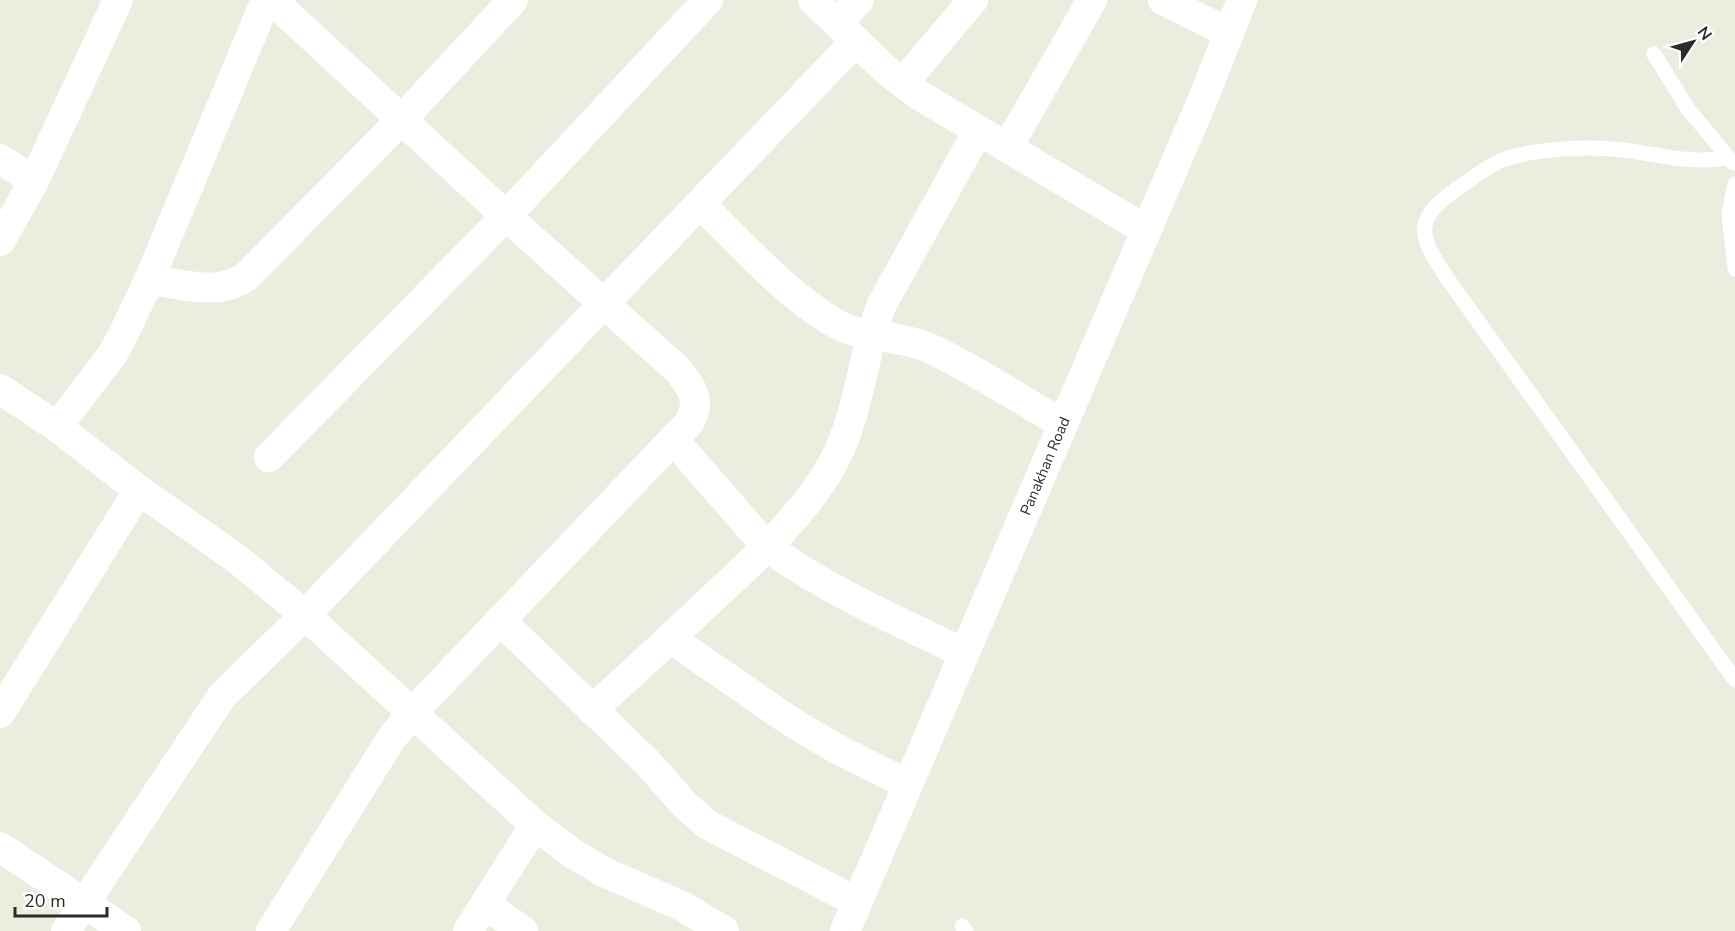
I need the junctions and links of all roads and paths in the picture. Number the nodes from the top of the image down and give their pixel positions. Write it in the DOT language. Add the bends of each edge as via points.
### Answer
graph roads {
  1 [pos="118,0"];
  2 [pos="266,0"];
  3 [pos="272,0"];
  4 [pos="513,0"];
  5 [pos="708,0"];
  6 [pos="813,0"];
  7 [pos="859,0"];
  8 [pos="973,0"];
  9 [pos="1092,0"];
  10 [pos="1162,0"];
  11 [pos="1242,0"];
  12 [pos="846,32"];
  13 [pos="1229,33"];
  14 [pos="1654,54"];
  15 [pos="903,83"];
  16 [pos="402,119"];
  17 [pos="978,131"];
  18 [pos="1007,148"];
  19 [pos="0,159"];
  20 [pos="1731,161"];
  21 [pos="34,182"];
  22 [pos="1735,184"];
  23 [pos="700,204"];
  24 [pos="506,216"];
  25 [pos="1146,230"];
  26 [pos="0,241"];
  27 [pos="1735,269"];
  28 [pos="149,280"];
  29 [pos="605,304"];
  30 [pos="870,336"];
  31 [pos="0,389"];
  32 [pos="1063,424"];
  33 [pos="57,427"];
  34 [pos="673,440"];
  35 [pos="269,457"];
  36 [pos="140,490"];
  37 [pos="767,547"];
  38 [pos="305,615"];
  39 [pos="500,620"];
  40 [pos="670,638"];
  41 [pos="964,653"];
  42 [pos="1735,680"];
  43 [pos="592,710"];
  44 [pos="0,713"];
  45 [pos="412,713"];
  46 [pos="907,784"];
  47 [pos="535,825"];
  48 [pos="0,847"];
  49 [pos="857,902"];
  50 [pos="85,903"];
  51 [pos="485,904"];
  52 [pos="66,931"];
  53 [pos="126,931"];
  54 [pos="271,931"];
  55 [pos="468,931"];
  56 [pos="523,931"];
  57 [pos="724,931"];
  58 [pos="845,931"];
  1 -- 21 [label="street"];
  2 -- 28 [label="street"];
  3 -- 16 [label="street"];
  4 -- 16 [label="street"];
  5 -- 24 [label="street"];
  6 -- 12 [label="street"];
  7 -- 12 [label="street"];
  8 -- 15 [label="street"];
  9 -- 18 [label="street"];
  10 -- 13 [label="street"];
  11 -- 13 [label="street, Panakhan Road"];
  12 -- 15 [label="street"];
  12 -- 23 [label="street"];
  13 -- 25 [label="street, Panakhan Road"];
  14 -- 20 [label="lane" via="1688,109"];
  15 -- 17 [label="street"];
  16 -- 24 [label="street"];
  16 -- 28 [label="street" via="235,285 223,289"];
  17 -- 18 [label="street"];
  17 -- 30 [label="street" via="881,306"];
  18 -- 25 [label="street"];
  19 -- 21 [label="street"];
  20 -- 42 [label="lane" via="1699,162 1621,150 1520,155 1479,173 1435,205 1422,232 1447,278"];
  21 -- 26 [label="street"];
  22 -- 27 [label="lane" via="1729,213"];
  23 -- 29 [label="street"];
  23 -- 30 [label="street" via="812,308 835,324"];
  24 -- 29 [label="street"];
  24 -- 35 [label="street"];
  25 -- 32 [label="street, Panakhan Road"];
  28 -- 33 [label="street" via="112,356"];
  29 -- 34 [label="street" via="687,381 695,397 696,412"];
  29 -- 38 [label="street"];
  30 -- 32 [label="street" via="927,347"];
  30 -- 37 [label="street" via="850,424 834,462 806,506"];
  31 -- 33 [label="street"];
  32 -- 41 [label="street, Panakhan Road"];
  33 -- 36 [label="street"];
  34 -- 37 [label="street"];
  34 -- 39 [label="street"];
  36 -- 38 [label="street" via="237,559"];
  36 -- 44 [label="street"];
  37 -- 40 [label="street"];
  37 -- 41 [label="street" via="827,587"];
  38 -- 45 [label="street"];
  38 -- 50 [label="street" via="222,696"];
  39 -- 43 [label="street"];
  39 -- 45 [label="street"];
  40 -- 43 [label="street"];
  40 -- 46 [label="street" via="787,719"];
  41 -- 46 [label="street, Panakhan Road"];
  43 -- 49 [label="street" via="708,825"];
  45 -- 47 [label="street"];
  45 -- 54 [label="street" via="391,739"];
  46 -- 49 [label="street, Panakhan Road"];
  47 -- 51 [label="street"];
  47 -- 57 [label="street" via="603,872 682,906"];
  48 -- 50 [label="street"];
  49 -- 58 [label="street, Panakhan Road"];
  50 -- 52 [label="street"];
  50 -- 53 [label="street"];
  51 -- 55 [label="street"];
  51 -- 56 [label="street"];
}
